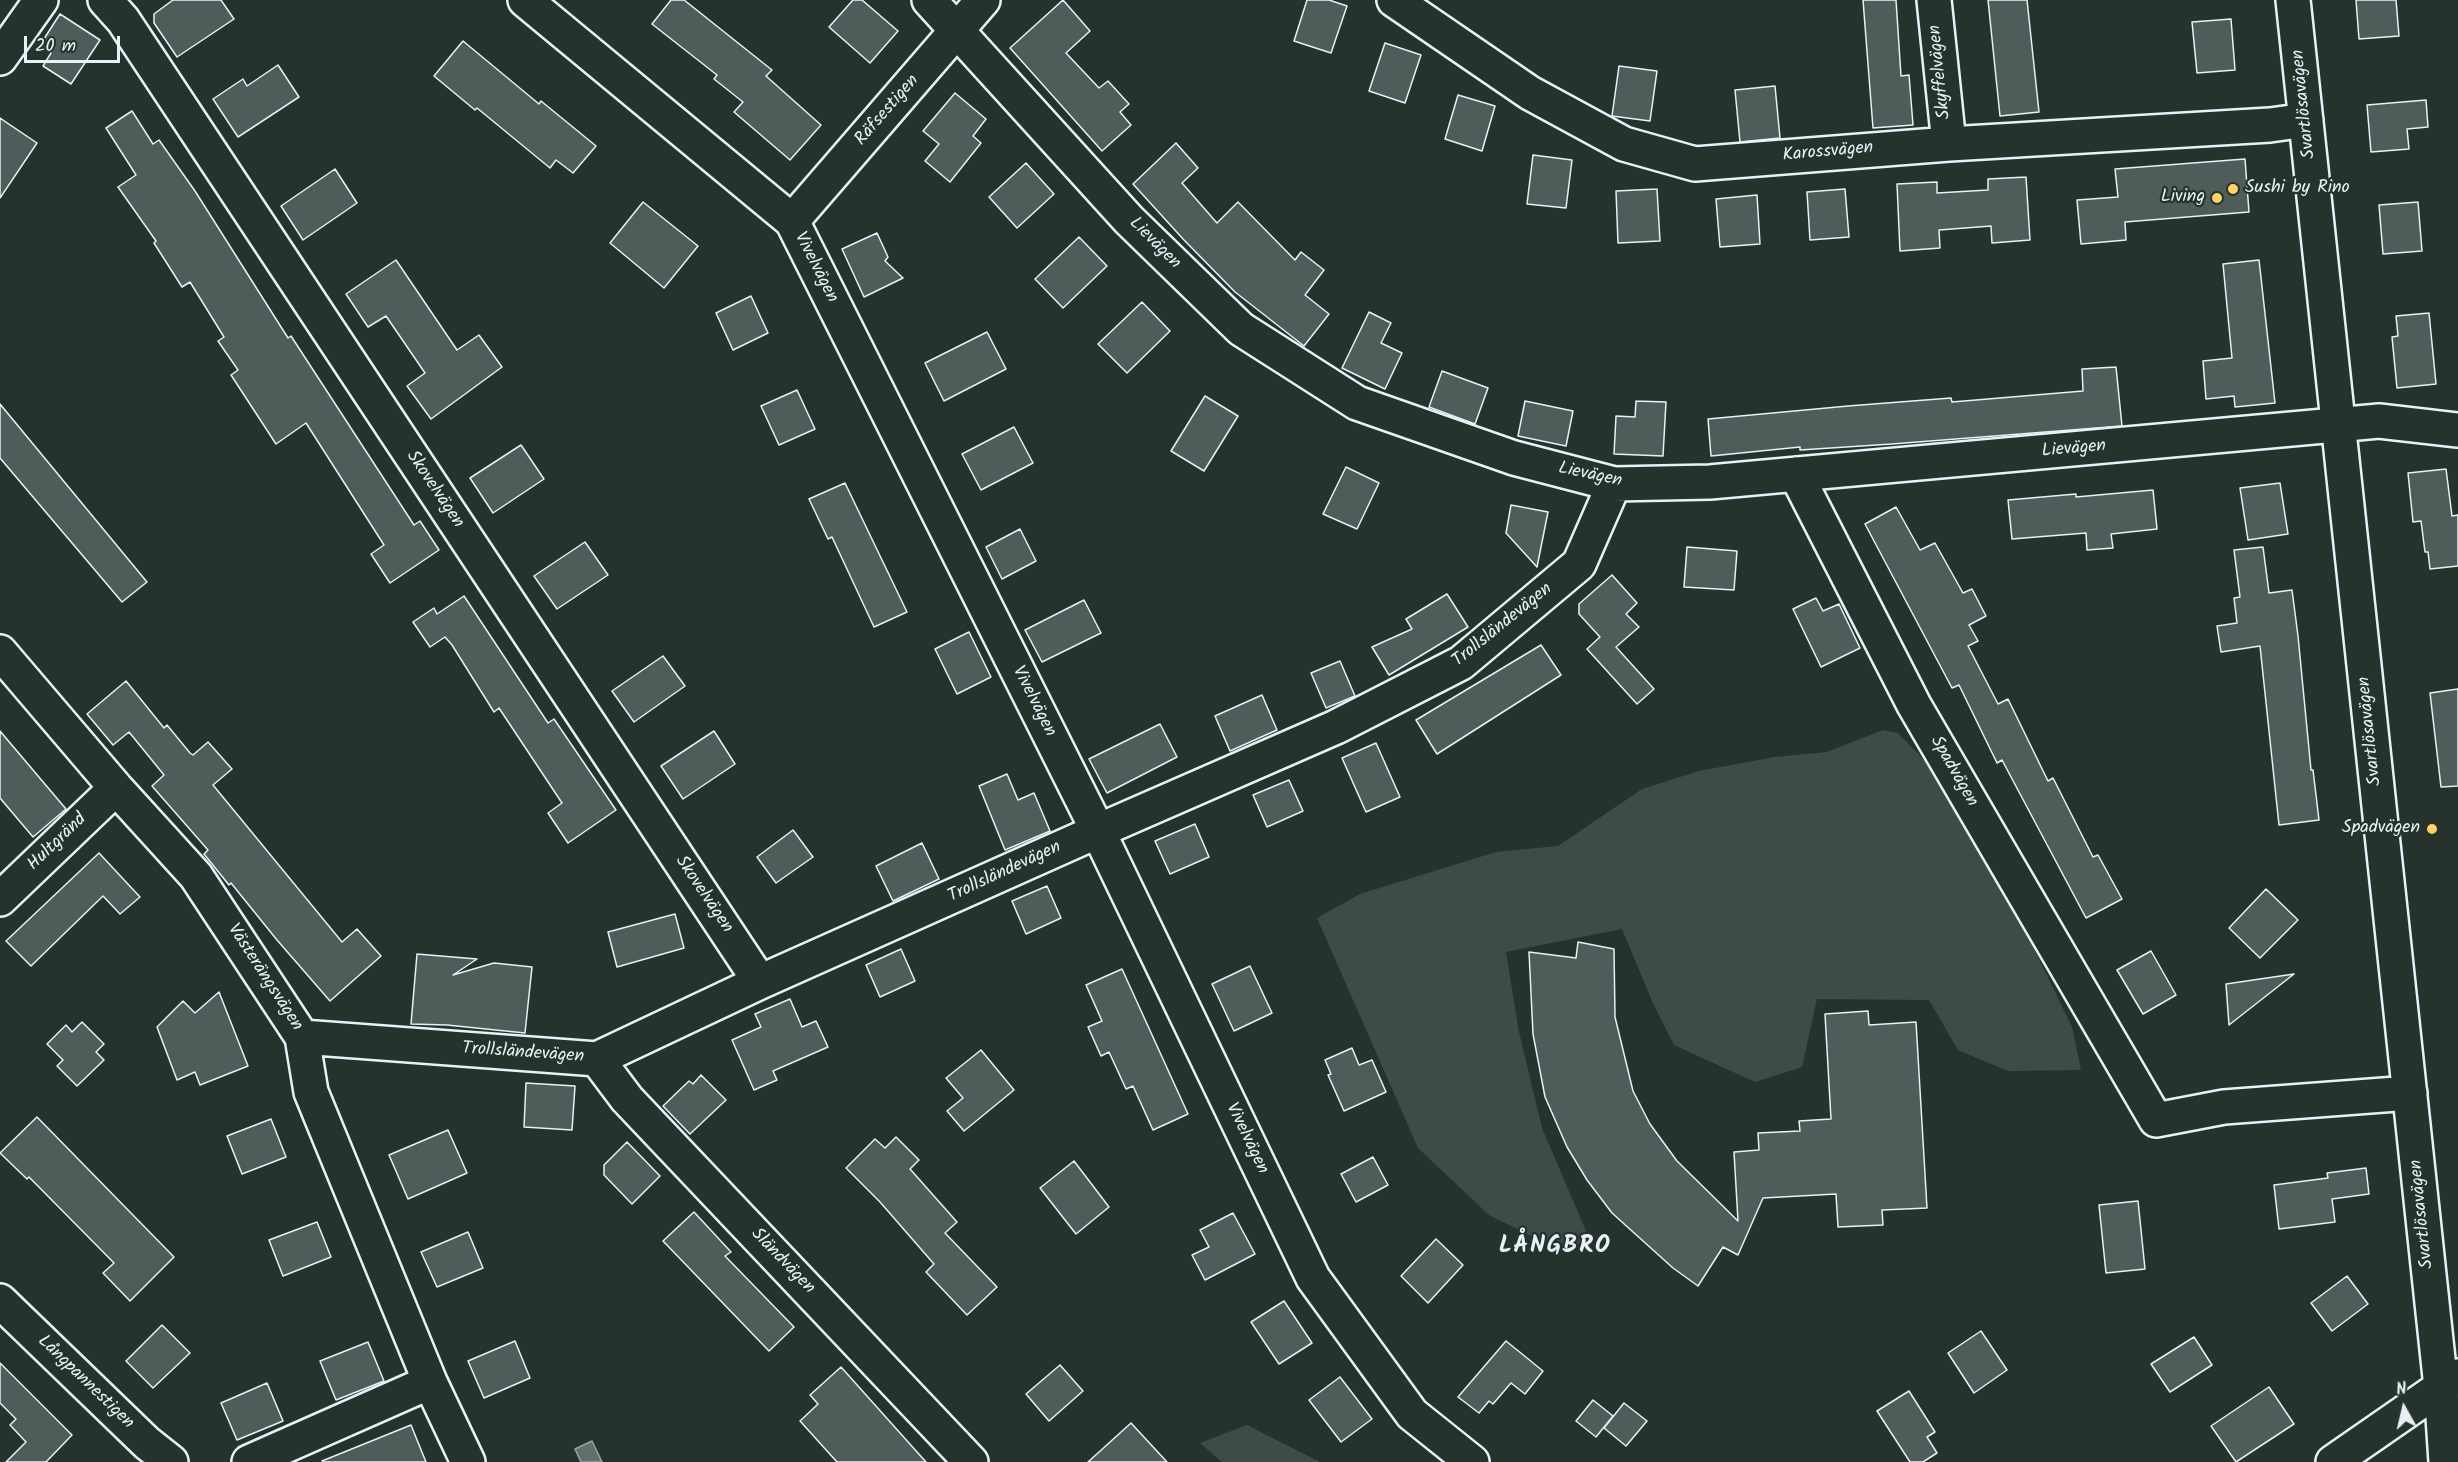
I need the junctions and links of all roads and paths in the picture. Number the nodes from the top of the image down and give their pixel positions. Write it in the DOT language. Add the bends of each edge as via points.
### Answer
graph roads {
  1 [pos="41,0"];
  2 [pos="105,0"];
  3 [pos="525,0"];
  4 [pos="930,0"];
  5 [pos="983,0"];
  6 [pos="1394,0"];
  7 [pos="1934,0"];
  8 [pos="2293,0"];
  9 [pos="958,29"];
  10 [pos="0,58"];
  11 [pos="2306,120"];
  12 [pos="1949,144"];
  13 [pos="792,221"];
  14 [pos="2338,426"];
  15 [pos="2458,430"];
  16 [pos="1796,474"];
  17 [pos="1614,484"];
  18 [pos="0,652"];
  19 [pos="116,788"];
  20 [pos="1098,831"];
  21 [pos="0,899"];
  22 [pos="760,982"];
  23 [pos="302,1037"];
  24 [pos="597,1059"];
  25 [pos="2410,1093"];
  26 [pos="0,1301"];
  27 [pos="2450,1381"];
  28 [pos="430,1382"];
  29 [pos="171,1462"];
  30 [pos="249,1462"];
  31 [pos="468,1462"];
  32 [pos="971,1462"];
  33 [pos="1472,1462"];
  34 [pos="2333,1462"];
  35 [pos="2446,1462"];
  1 -- 10 [label="street"];
  2 -- 22 [label="street, Skovelvägen" via="123,21"];
  3 -- 13 [label="street, Vivelvägen"];
  4 -- 9 [label="street, Lievägen"];
  5 -- 9 [label="street, Räfsestigen"];
  6 -- 12 [label="street, Karossvägen" via="1540,99 1624,144 1695,164"];
  7 -- 12 [label="street, Skyffelvägen"];
  8 -- 11 [label="street, Svartlösavägen"];
  9 -- 13 [label="street, Räfsestigen"];
  9 -- 17 [label="street, Lievägen" via="1129,220 1241,329 1357,403 1514,458"];
  11 -- 12 [label="street, Karossvägen"];
  11 -- 14 [label="street, Svartlösavägen"];
  13 -- 20 [label="street, Vivelvägen"];
  14 -- 15 [label="street, Lievägen" via="2379,422"];
  14 -- 16 [label="street, Lievägen"];
  14 -- 25 [label="street, Svartlösavägen"];
  16 -- 17 [label="street, Lievägen" via="1710,482"];
  16 -- 25 [label="street, Spadvägen" via="1914,705 2156,1120 2224,1107"];
  17 -- 20 [label="street, Trollsländevägen" via="1579,564 1461,663 1336,727"];
  18 -- 19 [label="street, Västerängsvägen"];
  19 -- 21 [label="street, Hultgränd"];
  19 -- 23 [label="street, Västerängsvägen" via="196,876"];
  20 -- 22 [label="street, Trollsländevägen"];
  20 -- 33 [label="street, Vivelvägen" via="1313,1278 1412,1414"];
  22 -- 24 [label="street, Trollsländevägen"];
  23 -- 24 [label="street, Trollsländevägen"];
  23 -- 28 [label="street, Västerängsvägen" via="312,1092"];
  24 -- 32 [label="street, Sländvägen" via="627,1099"];
  25 -- 27 [label="street, Svartlösavägen"];
  26 -- 29 [label="street, Långpannestigen"];
  27 -- 34 [label="street"];
  27 -- 35 [label="street, Svartlösavägen"];
  28 -- 30 [label="street"];
  28 -- 31 [label="street, Västerängsvägen"];
}
